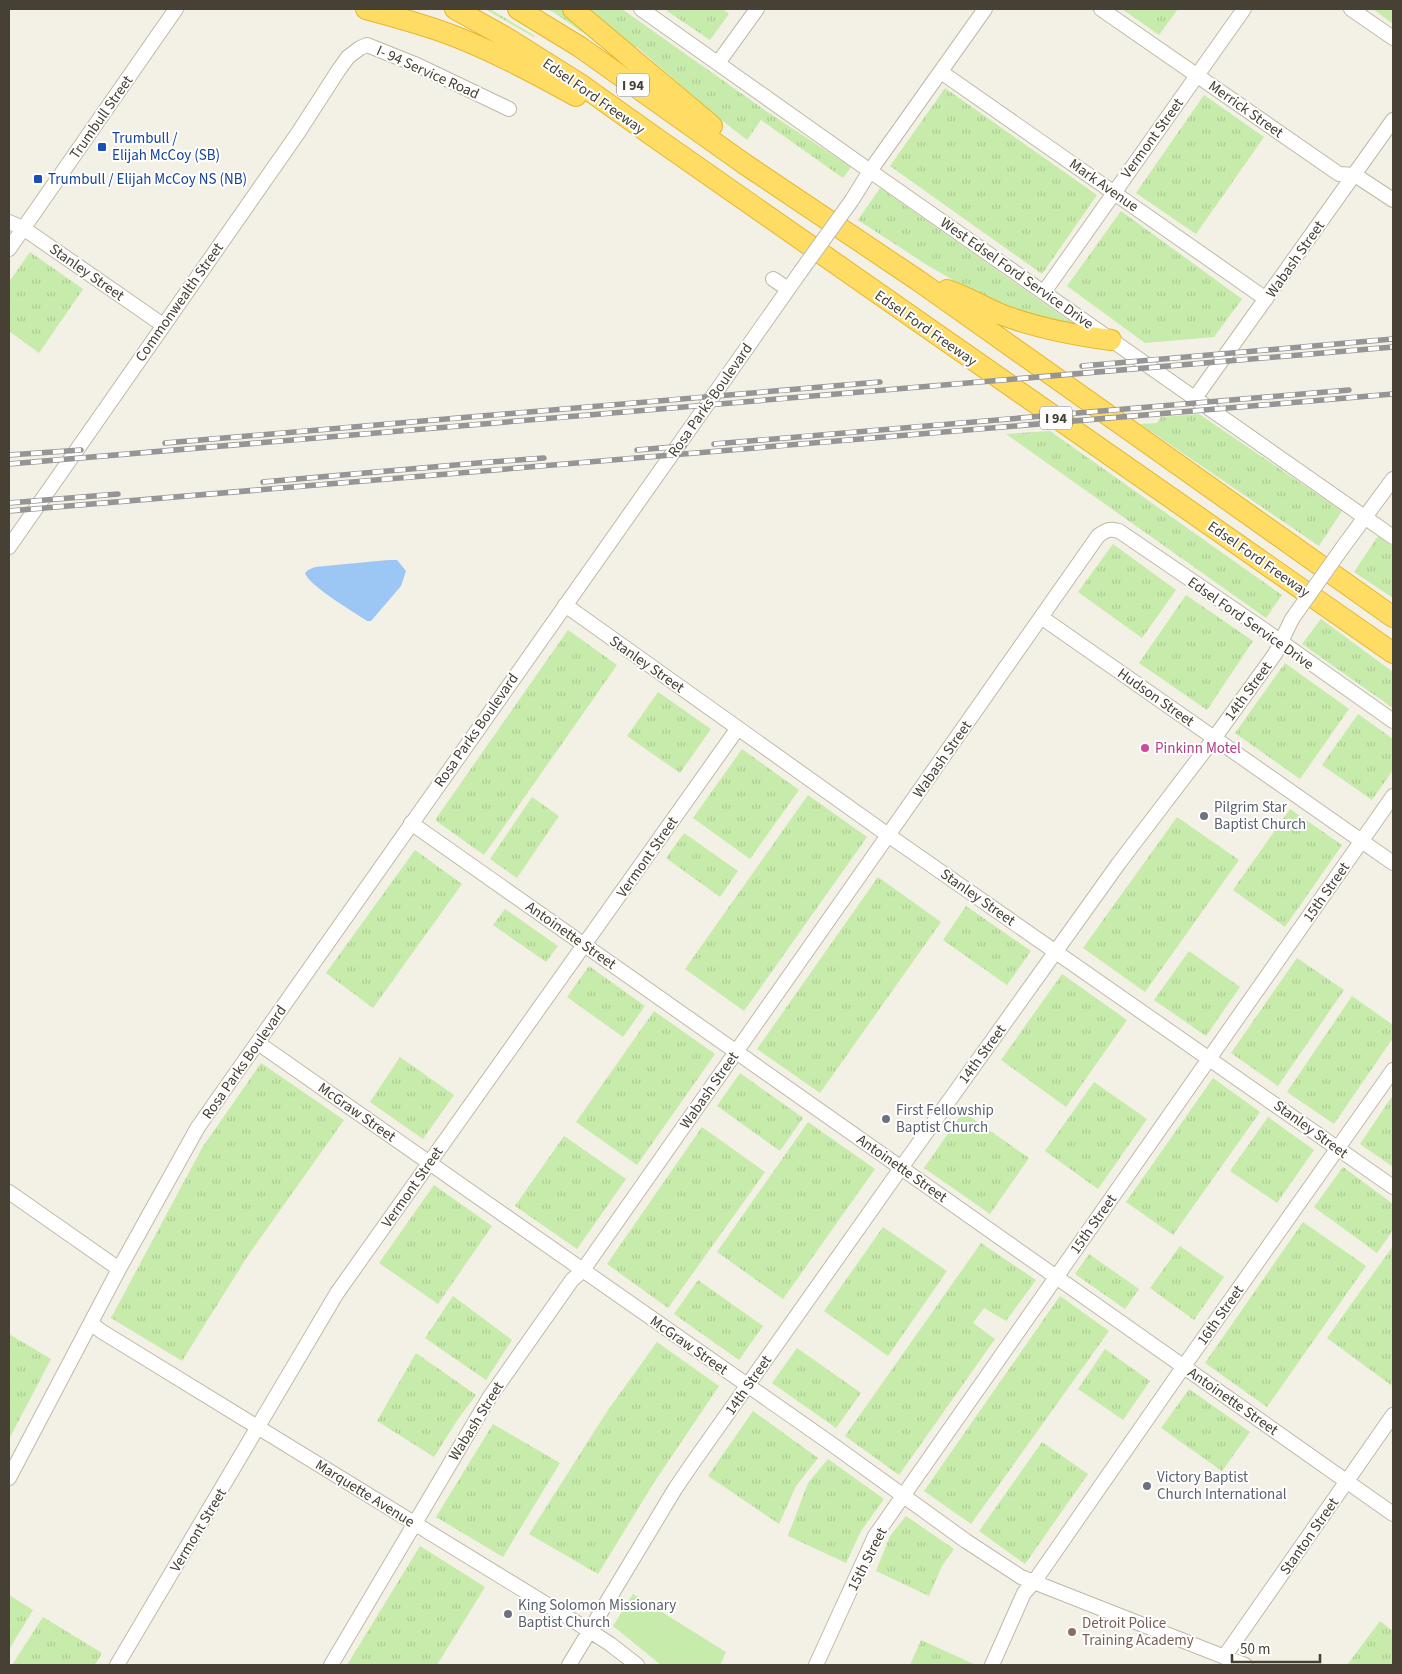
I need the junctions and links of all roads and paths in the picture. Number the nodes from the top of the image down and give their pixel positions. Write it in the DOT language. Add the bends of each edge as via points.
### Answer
graph roads {
  1 [pos="176,9"];
  2 [pos="366,9"];
  3 [pos="455,9"];
  4 [pos="518,9"];
  5 [pos="573,9"];
  6 [pos="641,9"];
  7 [pos="757,9"];
  8 [pos="985,9"];
  9 [pos="1102,9"];
  10 [pos="1244,9"];
  11 [pos="1351,9"];
  12 [pos="1393,38"];
  13 [pos="348,57"];
  14 [pos="718,63"];
  15 [pos="941,72"];
  16 [pos="1197,75"];
  17 [pos="509,109"];
  18 [pos="1393,120"];
  19 [pos="653,136"];
  20 [pos="746,165"];
  21 [pos="870,171"];
  22 [pos="1355,175"];
  23 [pos="1113,192"];
  24 [pos="1393,200"];
  25 [pos="9,222"];
  26 [pos="23,228"];
  27 [pos="9,249"];
  28 [pos="773,279"];
  29 [pos="919,281"];
  30 [pos="788,289"];
  31 [pos="1044,292"];
  32 [pos="1266,299"];
  33 [pos="163,325"];
  34 [pos="1111,340"];
  35 [pos="1195,398"];
  36 [pos="1393,479"];
  37 [pos="1365,517"];
  38 [pos="1108,529"];
  39 [pos="1393,537"];
  40 [pos="9,547"];
  41 [pos="565,606"];
  42 [pos="1393,616"];
  43 [pos="1041,617"];
  44 [pos="1280,642"];
  45 [pos="1389,651"];
  46 [pos="1393,721"];
  47 [pos="738,728"];
  48 [pos="1215,737"];
  49 [pos="1393,796"];
  50 [pos="410,823"];
  51 [pos="888,836"];
  52 [pos="1362,841"];
  53 [pos="1393,863"];
  54 [pos="584,945"];
  55 [pos="1056,951"];
  56 [pos="258,1043"];
  57 [pos="736,1052"];
  58 [pos="1209,1058"];
  59 [pos="1393,1070"];
  60 [pos="1338,1148"];
  61 [pos="429,1162"];
  62 [pos="901,1168"];
  63 [pos="1393,1187"];
  64 [pos="9,1192"];
  65 [pos="120,1270"];
  66 [pos="583,1270"];
  67 [pos="1056,1276"];
  68 [pos="92,1324"];
  69 [pos="1184,1366"];
  70 [pos="748,1386"];
  71 [pos="1393,1415"];
  72 [pos="258,1427"];
  73 [pos="9,1478"];
  74 [pos="1347,1481"];
  75 [pos="903,1495"];
  76 [pos="1393,1514"];
  77 [pos="415,1523"];
  78 [pos="1034,1582"];
  79 [pos="590,1631"];
  80 [pos="1224,1657"];
  81 [pos="117,1665"];
  82 [pos="331,1665"];
  83 [pos="570,1665"];
  84 [pos="637,1665"];
  85 [pos="816,1665"];
  86 [pos="992,1665"];
  87 [pos="1245,1665"];
  1 -- 26 [label="street, Trumbull Street"];
  2 -- 19 [label="highway" via="429,27 512,61"];
  3 -- 19 [label="highway, Edsel Ford Freeway / I 94" via="580,84"];
  4 -- 20 [label="highway, Edsel Ford Freeway / I 94" via="580,47"];
  5 -- 20 [label="highway" via="723,136"];
  6 -- 14 [label="street, West Edsel Ford Service Drive"];
  7 -- 14 [label="street"];
  8 -- 15 [label="street, Rosa Parks Boulevard"];
  9 -- 16 [label="street, Merrick Street"];
  10 -- 16 [label="street, Vermont Street"];
  11 -- 12 [label="street"];
  13 -- 17 [label="street, I- 94 Service Road" via="367,45"];
  13 -- 33 [label="street, Commonwealth Street"];
  14 -- 21 [label="street, West Edsel Ford Service Drive"];
  15 -- 21 [label="street, Rosa Parks Boulevard"];
  15 -- 23 [label="street, Mark Avenue"];
  16 -- 22 [label="street, Merrick Street" via="1339,174"];
  16 -- 23 [label="street, Vermont Street"];
  18 -- 22 [label="street, Wabash Street"];
  19 -- 45 [label="highway, Edsel Ford Freeway / I 94"];
  20 -- 29 [label="highway, Edsel Ford Freeway / I 94"];
  21 -- 30 [label="street, Rosa Parks Boulevard, bridge"];
  21 -- 31 [label="street, West Edsel Ford Service Drive"];
  22 -- 24 [label="street, Merrick Street"];
  22 -- 32 [label="street, Wabash Street"];
  23 -- 31 [label="street, Vermont Street"];
  23 -- 32 [label="street, Mark Avenue"];
  25 -- 26 [label="street, Stanley Street"];
  26 -- 27 [label="street, Trumbull Street"];
  26 -- 33 [label="street, Stanley Street"];
  28 -- 30 [label="street"];
  29 -- 34 [label="highway" via="1029,324"];
  29 -- 42 [label="highway, Edsel Ford Freeway / I 94"];
  30 -- 41 [label="street, Rosa Parks Boulevard"];
  31 -- 34 [label="street, West Edsel Ford Service Drive"];
  32 -- 35 [label="street, Wabash Street"];
  33 -- 40 [label="street, Commonwealth Street"];
  34 -- 35 [label="street, West Edsel Ford Service Drive"];
  35 -- 37 [label="street, West Edsel Ford Service Drive"];
  36 -- 37 [label="street, 14th Street"];
  37 -- 39 [label="street, West Edsel Ford Service Drive"];
  37 -- 44 [label="street, 14th Street, bridge" via="1292,619"];
  38 -- 43 [label="street, Wabash Street" via="1098,536"];
  38 -- 44 [label="street, Edsel Ford Service Drive" via="1119,531"];
  41 -- 47 [label="street, Stanley Street"];
  41 -- 50 [label="street, Rosa Parks Boulevard"];
  43 -- 48 [label="street, Hudson Street"];
  43 -- 51 [label="street, Wabash Street"];
  44 -- 46 [label="street, Edsel Ford Service Drive"];
  44 -- 48 [label="street, 14th Street" via="1275,654"];
  47 -- 51 [label="street, Stanley Street"];
  47 -- 54 [label="street, Vermont Street"];
  48 -- 52 [label="street, Hudson Street"];
  48 -- 55 [label="street, 14th Street"];
  49 -- 52 [label="street, 15th Street"];
  50 -- 54 [label="street, Antoinette Street"];
  50 -- 56 [label="street, Rosa Parks Boulevard"];
  51 -- 55 [label="street, Stanley Street"];
  51 -- 57 [label="street, Wabash Street"];
  52 -- 53 [label="street, Hudson Street"];
  52 -- 58 [label="street, 15th Street"];
  54 -- 57 [label="street, Antoinette Street"];
  54 -- 61 [label="street, Vermont Street"];
  55 -- 58 [label="street, Stanley Street"];
  55 -- 62 [label="street, 14th Street"];
  56 -- 61 [label="street, McGraw Street"];
  56 -- 65 [label="street, Rosa Parks Boulevard" via="198,1126"];
  57 -- 62 [label="street, Antoinette Street"];
  57 -- 66 [label="street, Wabash Street"];
  58 -- 60 [label="street, Stanley Street"];
  58 -- 67 [label="street, 15th Street"];
  59 -- 60 [label="street, 16th Street"];
  60 -- 63 [label="street, Stanley Street"];
  60 -- 69 [label="street, 16th Street"];
  61 -- 66 [label="street, McGraw Street"];
  61 -- 72 [label="street, Vermont Street" via="337,1292"];
  62 -- 67 [label="street, Antoinette Street"];
  62 -- 70 [label="street, 14th Street"];
  64 -- 65 [label="street"];
  65 -- 68 [label="street, Rosa Parks Boulevard"];
  66 -- 70 [label="street, McGraw Street"];
  66 -- 77 [label="street, Wabash Street" via="572,1280 488,1398"];
  67 -- 69 [label="street, Antoinette Street"];
  67 -- 75 [label="street, 15th Street"];
  68 -- 72 [label="street, Marquette Avenue"];
  68 -- 73 [label="street, Rosa Parks Boulevard"];
  69 -- 74 [label="street, Antoinette Street"];
  69 -- 78 [label="street, 16th Street"];
  70 -- 75 [label="street, McGraw Street"];
  70 -- 79 [label="street, 14th Street" via="676,1489"];
  71 -- 74 [label="street, Stanton Street"];
  72 -- 77 [label="street, Marquette Avenue"];
  72 -- 81 [label="street, Vermont Street"];
  74 -- 76 [label="street, Antoinette Street"];
  74 -- 80 [label="street, Stanton Street"];
  75 -- 78 [label="street, McGraw Street" via="974,1546"];
  75 -- 85 [label="street, 15th Street" via="875,1536"];
  77 -- 79 [label="street, Marquette Avenue"];
  77 -- 82 [label="street, Wabash Street"];
  78 -- 80 [label="street, McGraw Street"];
  78 -- 86 [label="street, 16th Street" via="1024,1593"];
  79 -- 83 [label="street, 14th Street"];
  79 -- 84 [label="street, Marquette Avenue"];
  80 -- 87 [label="street, McGraw Street"];
}
